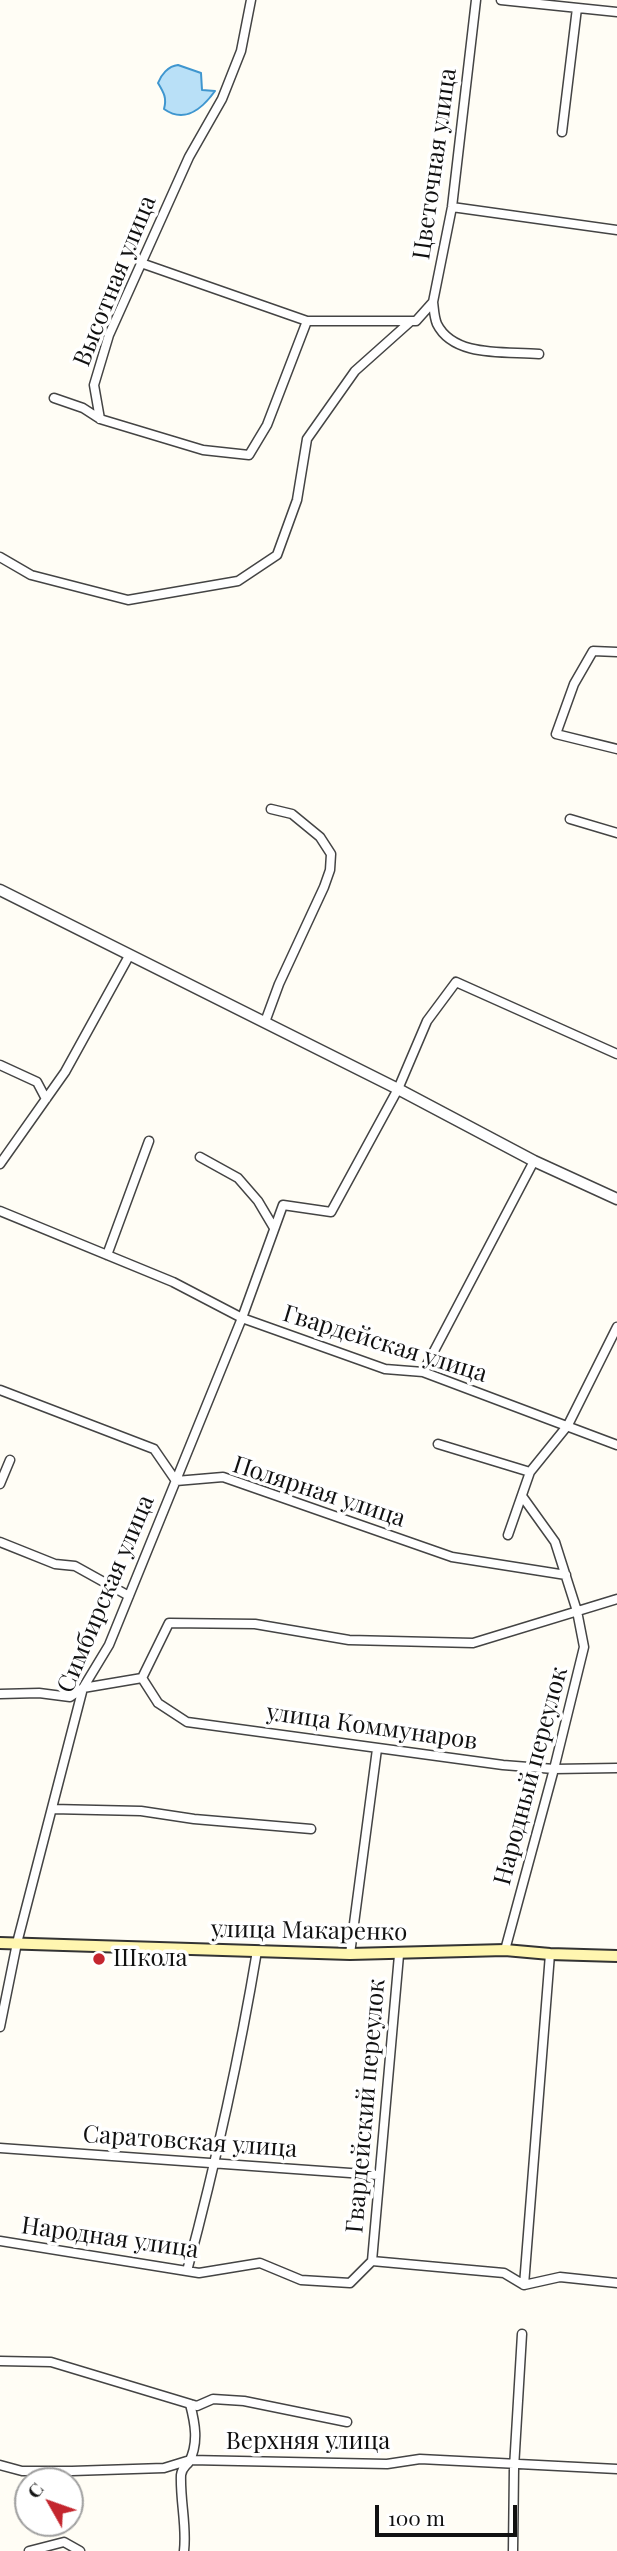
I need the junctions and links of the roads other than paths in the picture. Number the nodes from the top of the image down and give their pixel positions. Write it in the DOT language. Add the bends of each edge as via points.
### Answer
graph roads {
  1 [pos="251,0"];
  2 [pos="475,0"];
  3 [pos="501,0"];
  4 [pos="577,8"];
  5 [pos="617,12"];
  6 [pos="562,132"];
  7 [pos="452,207"];
  8 [pos="617,230"];
  9 [pos="141,263"];
  10 [pos="433,302"];
  11 [pos="307,321"];
  12 [pos="411,321"];
  13 [pos="539,354"];
  14 [pos="54,398"];
  15 [pos="100,419"];
  16 [pos="0,556"];
  17 [pos="617,652"];
  18 [pos="617,749"];
  19 [pos="271,809"];
  20 [pos="570,819"];
  21 [pos="617,833"];
  22 [pos="0,890"];
  23 [pos="129,956"];
  24 [pos="265,1022"];
  25 [pos="617,1055"];
  26 [pos="0,1065"];
  27 [pos="398,1088"];
  28 [pos="46,1098"];
  29 [pos="149,1141"];
  30 [pos="200,1157"];
  31 [pos="534,1161"];
  32 [pos="0,1164"];
  33 [pos="617,1199"];
  34 [pos="0,1211"];
  35 [pos="274,1228"];
  36 [pos="107,1255"];
  37 [pos="242,1318"];
  38 [pos="617,1327"];
  39 [pos="422,1372"];
  40 [pos="0,1390"];
  41 [pos="568,1425"];
  42 [pos="438,1444"];
  43 [pos="617,1445"];
  44 [pos="10,1460"];
  45 [pos="530,1472"];
  46 [pos="176,1481"];
  47 [pos="0,1484"];
  48 [pos="522,1496"];
  49 [pos="508,1535"];
  50 [pos="0,1542"];
  51 [pos="566,1576"];
  52 [pos="129,1596"];
  53 [pos="617,1599"];
  54 [pos="577,1611"];
  55 [pos="142,1678"];
  56 [pos="83,1688"];
  57 [pos="0,1694"];
  58 [pos="377,1749"];
  59 [pos="617,1768"];
  60 [pos="554,1769"];
  61 [pos="52,1809"];
  62 [pos="311,1829"];
  63 [pos="0,1943"];
  64 [pos="17,1943"];
  65 [pos="505,1950"];
  66 [pos="257,1951"];
  67 [pos="350,1954"];
  68 [pos="550,1954"];
  69 [pos="399,1955"];
  70 [pos="617,1956"];
  71 [pos="0,2027"];
  72 [pos="0,2148"];
  73 [pos="215,2163"];
  74 [pos="378,2175"];
  75 [pos="0,2241"];
  76 [pos="372,2262"];
  77 [pos="187,2272"];
  78 [pos="617,2283"];
  79 [pos="524,2285"];
  80 [pos="522,2334"];
  81 [pos="0,2361"];
  82 [pos="190,2404"];
  83 [pos="347,2422"];
  84 [pos="190,2460"];
  85 [pos="514,2463"];
  86 [pos="0,2465"];
  87 [pos="617,2469"];
  88 [pos="29,2551"];
  89 [pos="80,2551"];
  90 [pos="184,2551"];
  91 [pos="513,2551"];
  1 -- 9 [label="street, Высотная улица" via="241,51 222,99 189,157"];
  2 -- 7 [label="street, Цветочная улица"];
  3 -- 4 [label="street"];
  4 -- 5 [label="street"];
  4 -- 6 [label="street"];
  7 -- 8 [label="street"];
  7 -- 10 [label="street, Цветочная улица"];
  9 -- 11 [label="street"];
  9 -- 15 [label="street, Высотная улица" via="94,385"];
  10 -- 12 [label="street"];
  10 -- 13 [label="street" via="436,322 448,340 468,348"];
  11 -- 12 [label="street"];
  11 -- 15 [label="street" via="267,425 249,455 203,450"];
  12 -- 16 [label="street" via="355,371 307,439 297,500 277,555 238,581 128,600 31,575"];
  14 -- 15 [label="street"];
  17 -- 18 [label="street" via="593,651 574,684 556,734"];
  19 -- 24 [label="street" via="292,814 320,837 331,854 324,887"];
  20 -- 21 [label="street"];
  22 -- 23 [label="street"];
  23 -- 24 [label="street"];
  23 -- 28 [label="street"];
  24 -- 27 [label="street"];
  25 -- 27 [label="street" via="456,982 427,1021"];
  26 -- 28 [label="street" via="37,1082"];
  27 -- 31 [label="street"];
  27 -- 35 [label="street, Симбирская улица" via="331,1212 283,1205"];
  28 -- 32 [label="street"];
  29 -- 36 [label="street"];
  30 -- 35 [label="street" via="238,1178"];
  31 -- 33 [label="street"];
  31 -- 39 [label="street"];
  34 -- 36 [label="street, Гвардейская улица"];
  35 -- 37 [label="street, Симбирская улица"];
  36 -- 37 [label="street, Гвардейская улица"];
  37 -- 39 [label="street, Гвардейская улица" via="385,1369"];
  37 -- 46 [label="street, Симбирская улица"];
  38 -- 41 [label="street"];
  39 -- 41 [label="street, Гвардейская улица"];
  40 -- 46 [label="street" via="154,1449"];
  41 -- 43 [label="street, Гвардейская улица"];
  41 -- 45 [label="street"];
  42 -- 45 [label="street"];
  44 -- 47 [label="street"];
  45 -- 48 [label="street"];
  46 -- 51 [label="street, Полярная улица" via="223,1477 452,1556"];
  46 -- 52 [label="street, Симбирская улица"];
  48 -- 49 [label="street"];
  48 -- 51 [label="street, Народный переулок" via="555,1542"];
  50 -- 52 [label="street" via="55,1564 75,1566"];
  51 -- 54 [label="street, Народный переулок"];
  52 -- 56 [label="street, Симбирская улица" via="109,1645"];
  53 -- 54 [label="street"];
  54 -- 55 [label="street" via="473,1643 349,1640 255,1624 169,1623"];
  54 -- 60 [label="street, Народный переулок" via="584,1647"];
  55 -- 56 [label="street"];
  55 -- 58 [label="street, улица Коммунаров" via="158,1703 187,1722"];
  56 -- 57 [label="street" via="70,1697"];
  56 -- 61 [label="street, Симбирская улица"];
  58 -- 60 [label="street, улица Коммунаров"];
  58 -- 67 [label="street, Гвардейский переулок"];
  59 -- 60 [label="street, улица Коммунаров"];
  60 -- 65 [label="street, Народный переулок"];
  61 -- 62 [label="street" via="141,1811"];
  61 -- 64 [label="street, Симбирская улица"];
  63 -- 64 [label="main road, улица Макаренко"];
  64 -- 66 [label="main road, улица Макаренко"];
  64 -- 71 [label="street, Симбирская улица"];
  65 -- 68 [label="main road, улица Макаренко"];
  65 -- 69 [label="main road, улица Макаренко"];
  66 -- 67 [label="main road, улица Макаренко"];
  66 -- 73 [label="street"];
  67 -- 69 [label="main road, улица Макаренко"];
  68 -- 70 [label="main road, улица Макаренко"];
  68 -- 79 [label="street"];
  69 -- 74 [label="street, Гвардейский переулок"];
  72 -- 73 [label="street, Саратовская улица"];
  73 -- 74 [label="street, Саратовская улица"];
  73 -- 77 [label="street"];
  74 -- 76 [label="street, Гвардейский переулок"];
  75 -- 77 [label="street, Народная улица"];
  76 -- 77 [label="street, Народная улица" via="350,2283 301,2280 260,2263"];
  76 -- 79 [label="street" via="504,2273"];
  78 -- 79 [label="street" via="560,2277"];
  80 -- 85 [label="street"];
  81 -- 82 [label="street" via="51,2362"];
  82 -- 83 [label="street" via="213,2399 244,2401"];
  82 -- 84 [label="street" via="197,2430"];
  84 -- 85 [label="street, Верхняя улица"];
  84 -- 86 [label="street, Верхняя улица" via="164,2468 72,2471 22,2471"];
  84 -- 90 [label="street" via="181,2470"];
  85 -- 87 [label="street, Верхняя улица"];
  85 -- 91 [label="street"];
  88 -- 89 [label="street" via="64,2542"];
}
